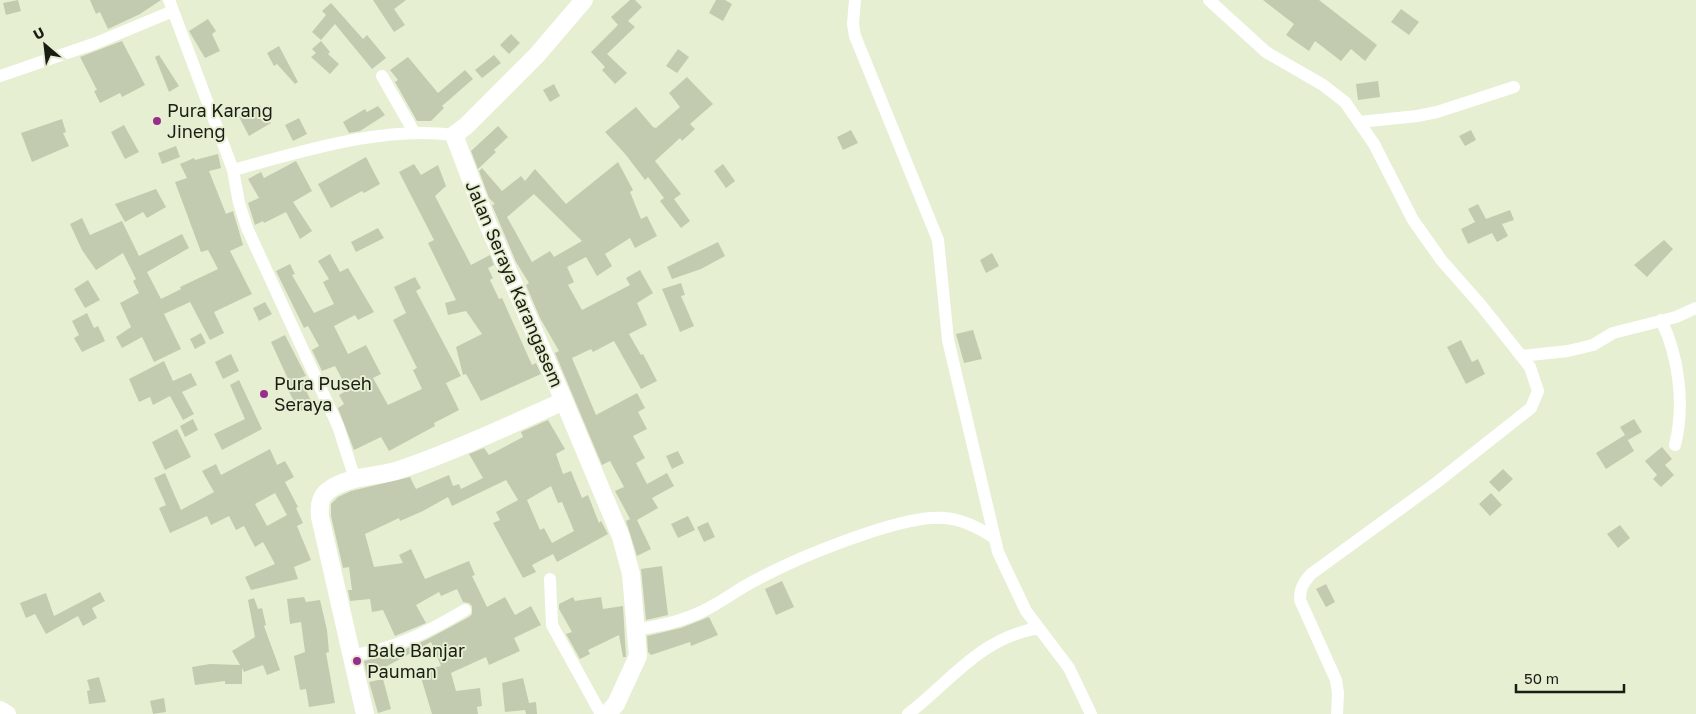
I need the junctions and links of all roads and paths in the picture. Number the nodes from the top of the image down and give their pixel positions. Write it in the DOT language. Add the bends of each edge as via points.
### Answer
graph roads {
  1 [pos="584,0"];
  2 [pos="855,0"];
  3 [pos="1209,0"];
  4 [pos="171,6"];
  5 [pos="0,76"];
  6 [pos="382,76"];
  7 [pos="1514,87"];
  8 [pos="1359,122"];
  9 [pos="414,132"];
  10 [pos="454,135"];
  11 [pos="233,170"];
  12 [pos="1696,308"];
  13 [pos="1661,320"];
  14 [pos="1521,356"];
  15 [pos="564,401"];
  16 [pos="1675,445"];
  17 [pos="355,479"];
  18 [pos="993,537"];
  19 [pos="550,579"];
  20 [pos="464,610"];
  21 [pos="1038,628"];
  22 [pos="637,629"];
  23 [pos="352,654"];
  24 [pos="0,710"];
  25 [pos="6,714"];
  26 [pos="365,714"];
  27 [pos="601,714"];
  28 [pos="607,714"];
  29 [pos="908,714"];
  30 [pos="1091,714"];
  31 [pos="1337,714"];
  1 -- 10 [label="street" via="531,61"];
  2 -- 18 [label="street" via="855,36 938,240 948,340"];
  3 -- 8 [label="street" via="1266,52 1338,94"];
  4 -- 5 [label="street" via="96,44"];
  4 -- 11 [label="street"];
  6 -- 9 [label="street"];
  7 -- 8 [label="street" via="1437,112"];
  8 -- 14 [label="street" via="1374,144 1413,220"];
  9 -- 10 [label="street"];
  9 -- 11 [label="street" via="369,137"];
  10 -- 15 [label="street, Jalan Seraya Karangasem" via="487,222"];
  11 -- 17 [label="street" via="247,228 338,426"];
  12 -- 13 [label="street"];
  13 -- 14 [label="street" via="1613,333 1592,345"];
  13 -- 16 [label="street" via="1671,344 1679,391 1679,427"];
  14 -- 31 [label="street" via="1530,367 1538,391 1531,408 1436,483 1311,574 1300,589 1305,614 1336,680"];
  15 -- 17 [label="street, Jalan Seraya Karangasem" via="402,469"];
  15 -- 22 [label="street" via="628,557"];
  17 -- 23 [label="street, Jalan Seraya Karangasem" via="333,487 323,495 319,504"];
  18 -- 21 [label="street" via="1015,591"];
  18 -- 22 [label="street" via="954,519 942,517 910,522 872,532 793,562 694,614 659,626"];
  19 -- 27 [label="street" via="552,625"];
  20 -- 23 [label="street" via="410,639 378,650"];
  21 -- 29 [label="street" via="1014,635 975,654"];
  21 -- 30 [label="street" via="1069,668"];
  22 -- 28 [label="street" via="638,656 616,704"];
  23 -- 26 [label="street, Jalan Seraya Karangasem"];
  24 -- 25 [label="street"];
}
